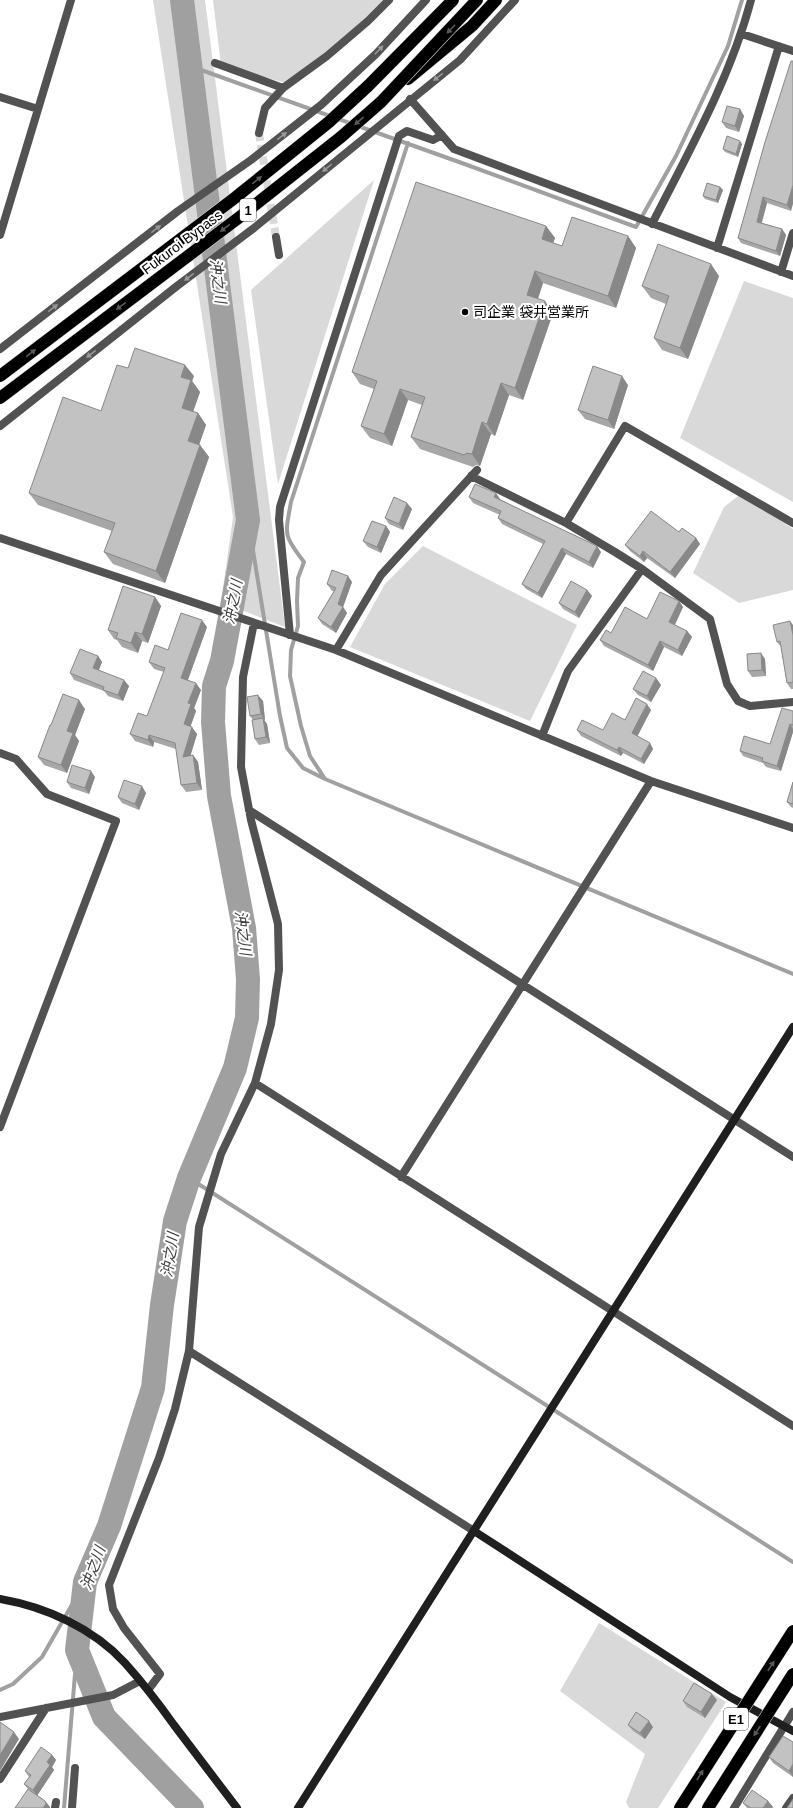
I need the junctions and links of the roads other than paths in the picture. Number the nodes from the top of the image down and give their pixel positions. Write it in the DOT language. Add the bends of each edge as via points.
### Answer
graph roads {
  1 [pos="71,0"];
  2 [pos="389,0"];
  3 [pos="426,0"];
  4 [pos="445,0"];
  5 [pos="453,0"];
  6 [pos="477,0"];
  7 [pos="496,0"];
  8 [pos="515,0"];
  9 [pos="751,0"];
  10 [pos="742,34"];
  11 [pos="779,46"];
  12 [pos="793,51"];
  13 [pos="215,62"];
  14 [pos="368,86"];
  15 [pos="283,88"];
  16 [pos="0,97"];
  17 [pos="410,99"];
  18 [pos="381,102"];
  19 [pos="38,109"];
  20 [pos="259,133"];
  21 [pos="442,135"];
  22 [pos="652,224"];
  23 [pos="793,232"];
  24 [pos="0,235"];
  25 [pos="276,237"];
  26 [pos="717,248"];
  27 [pos="279,255"];
  28 [pos="781,272"];
  29 [pos="793,276"];
  30 [pos="0,349"];
  31 [pos="0,376"];
  32 [pos="0,398"];
  33 [pos="0,426"];
  34 [pos="477,470"];
  35 [pos="471,476"];
  36 [pos="566,523"];
  37 [pos="793,523"];
  38 [pos="0,538"];
  39 [pos="642,569"];
  40 [pos="254,623"];
  41 [pos="290,635"];
  42 [pos="336,650"];
  43 [pos="793,702"];
  44 [pos="542,736"];
  45 [pos="0,753"];
  46 [pos="651,781"];
  47 [pos="249,810"];
  48 [pos="793,828"];
  49 [pos="523,985"];
  50 [pos="793,1027"];
  51 [pos="255,1083"];
  52 [pos="734,1120"];
  53 [pos="0,1127"];
  54 [pos="793,1157"];
  55 [pos="401,1177"];
  56 [pos="612,1312"];
  57 [pos="189,1351"];
  58 [pos="793,1426"];
  59 [pos="474,1531"];
  60 [pos="0,1599"];
  61 [pos="793,1631"];
  62 [pos="793,1674"];
  63 [pos="140,1681"];
  64 [pos="148,1690"];
  65 [pos="46,1708"];
  66 [pos="793,1712"];
  67 [pos="0,1717"];
  68 [pos="784,1726"];
  69 [pos="793,1730"];
  70 [pos="74,1768"];
  71 [pos="0,1779"];
  72 [pos="793,1798"];
  73 [pos="736,1807"];
  74 [pos="72,1808"];
  75 [pos="237,1808"];
  76 [pos="298,1808"];
  77 [pos="680,1808"];
  78 [pos="708,1808"];
  79 [pos="786,1808"];
  1 -- 19 [label="street"];
  2 -- 15 [label="street" via="327,56"];
  30 -- 3 [label="street, one-way" via="178,211 251,160 321,105 376,54"];
  4 -- 14 [label="highway"];
  5 -- 14 [label="highway, Fukuroi Bypass / 1, bridge"];
  6 -- 18 [label="highway, Fukuroi Bypass / 1, one-way, bridge"];
  7 -- 18 [label="highway" via="472,26"];
  8 -- 17 [label="street, one-way" via="460,60"];
  9 -- 10 [label="street"];
  10 -- 11 [label="street"];
  10 -- 22 [label="street" via="704,122"];
  11 -- 12 [label="street"];
  11 -- 26 [label="street"];
  13 -- 15 [label="street"];
  31 -- 14 [label="highway, Fukuroi Bypass / 1, one-way, bridge" via="236,197"];
  15 -- 20 [label="street" via="265,108"];
  16 -- 19 [label="street"];
  17 -- 21 [label="street"];
  17 -- 33 [label="street, one-way" via="254,228"];
  18 -- 32 [label="highway, Fukuroi Bypass / 1, one-way, bridge" via="247,211"];
  19 -- 24 [label="street"];
  21 -- 22 [label="street" via="454,149"];
  21 -- 41 [label="street" via="433,140 407,131 399,136 280,507 279,520"];
  22 -- 26 [label="street"];
  23 -- 28 [label="street"];
  25 -- 27 [label="street"];
  26 -- 28 [label="street"];
  28 -- 29 [label="street"];
  34 -- 35 [label="street"];
  35 -- 36 [label="street"];
  35 -- 42 [label="street" via="381,575"];
  36 -- 37 [label="street" via="625,426"];
  36 -- 39 [label="street"];
  38 -- 40 [label="street"];
  39 -- 43 [label="street" via="710,619 727,684 738,701 750,706"];
  39 -- 44 [label="street" via="568,671"];
  40 -- 41 [label="street"];
  40 -- 47 [label="street" via="243,677 241,767"];
  41 -- 42 [label="street"];
  42 -- 44 [label="street"];
  44 -- 46 [label="street"];
  45 -- 53 [label="street" via="16,759 47,794 116,821"];
  46 -- 48 [label="street"];
  46 -- 49 [label="street"];
  47 -- 49 [label="street"];
  47 -- 51 [label="street" via="278,924 279,970 271,1024"];
  49 -- 52 [label="street"];
  49 -- 55 [label="street"];
  50 -- 52 [label="street"];
  51 -- 55 [label="street"];
  51 -- 57 [label="street" via="221,1154 199,1227"];
  52 -- 54 [label="street"];
  52 -- 56 [label="street"];
  55 -- 56 [label="street"];
  56 -- 58 [label="street"];
  56 -- 59 [label="street"];
  57 -- 59 [label="street"];
  57 -- 64 [label="street" via="175,1409 159,1458 109,1584 113,1609 124,1628 160,1674"];
  59 -- 68 [label="street" via="730,1697"];
  59 -- 76 [label="street"];
  60 -- 63 [label="street" via="24,1603 57,1615 81,1628 104,1644"];
  77 -- 61 [label="highway, E1, one-way, bridge"];
  62 -- 78 [label="highway, E1, one-way, bridge"];
  63 -- 64 [label="street"];
  63 -- 65 [label="street" via="113,1695"];
  64 -- 75 [label="street"];
  65 -- 67 [label="street"];
  65 -- 71 [label="street"];
  66 -- 68 [label="street"];
  68 -- 69 [label="street"];
  68 -- 73 [label="street"];
  70 -- 74 [label="street"];
  72 -- 79 [label="street"];
}
